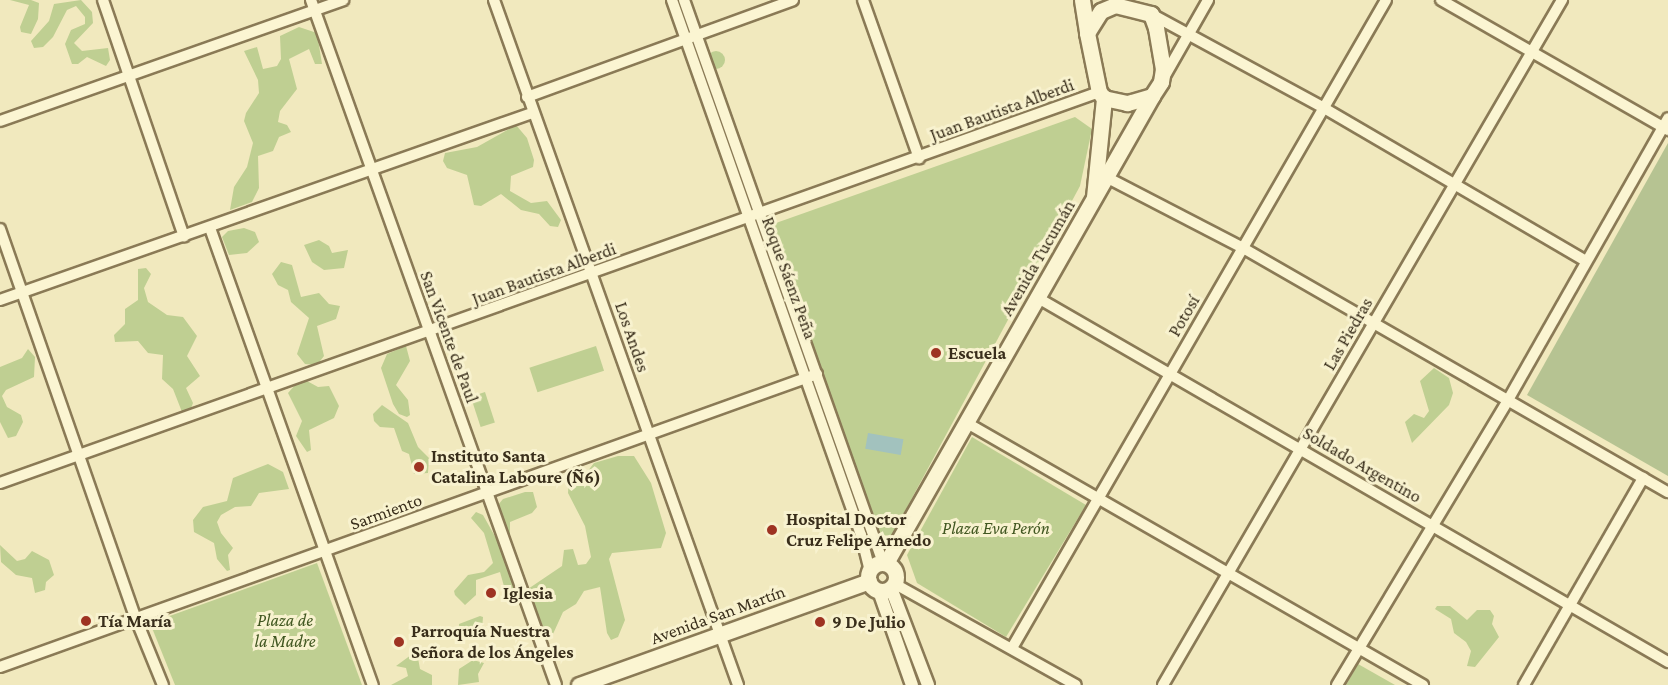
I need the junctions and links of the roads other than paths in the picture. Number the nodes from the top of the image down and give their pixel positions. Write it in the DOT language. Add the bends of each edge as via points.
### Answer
graph roads {
  1 [pos="103,0"];
  2 [pos="343,0"];
  3 [pos="494,0"];
  4 [pos="672,0"];
  5 [pos="684,0"];
  6 [pos="793,0"];
  7 [pos="863,0"];
  8 [pos="1082,0"];
  9 [pos="1208,0"];
  10 [pos="1386,0"];
  11 [pos="1441,0"];
  12 [pos="1562,0"];
  13 [pos="1135,4"];
  14 [pos="313,5"];
  15 [pos="1150,14"];
  16 [pos="1087,33"];
  17 [pos="1190,34"];
  18 [pos="691,38"];
  19 [pos="1532,52"];
  20 [pos="129,75"];
  21 [pos="1161,82"];
  22 [pos="1101,95"];
  23 [pos="1152,96"];
  24 [pos="527,97"];
  25 [pos="1324,108"];
  26 [pos="532,113"];
  27 [pos="0,121"];
  28 [pos="1666,125"];
  29 [pos="919,158"];
  30 [pos="372,170"];
  31 [pos="1108,178"];
  32 [pos="1454,184"];
  33 [pos="1094,200"];
  34 [pos="760,214"];
  35 [pos="748,218"];
  36 [pos="210,228"];
  37 [pos="0,229"];
  38 [pos="184,237"];
  39 [pos="1243,248"];
  40 [pos="1586,261"];
  41 [pos="593,274"];
  42 [pos="22,291"];
  43 [pos="1038,298"];
  44 [pos="0,300"];
  45 [pos="1374,325"];
  46 [pos="430,332"];
  47 [pos="1170,374"];
  48 [pos="811,376"];
  49 [pos="268,390"];
  50 [pos="1508,400"];
  51 [pos="967,423"];
  52 [pos="650,435"];
  53 [pos="1301,449"];
  54 [pos="80,453"];
  55 [pos="1643,478"];
  56 [pos="0,483"];
  57 [pos="1668,492"];
  58 [pos="488,493"];
  59 [pos="1098,498"];
  60 [pos="1433,525"];
  61 [pos="325,551"];
  62 [pos="1228,573"];
  63 [pos="882,577"];
  64 [pos="1569,604"];
  65 [pos="136,619"];
  66 [pos="720,635"];
  67 [pos="1012,648"];
  68 [pos="1358,648"];
  69 [pos="1668,662"];
  70 [pos="0,667"];
  71 [pos="163,685"];
  72 [pos="373,685"];
  73 [pos="556,685"];
  74 [pos="579,685"];
  75 [pos="738,685"];
  76 [pos="912,685"];
  77 [pos="928,685"];
  78 [pos="1076,685"];
  79 [pos="1163,685"];
  80 [pos="1337,685"];
  81 [pos="1423,685"];
  82 [pos="1524,685"];
  1 -- 20 [label="street"];
  2 -- 14 [label="street"];
  3 -- 24 [label="street, Los Andes"];
  4 -- 18 [label="street, Roque Sáenz Peña"];
  5 -- 18 [label="street, Roque Sáenz Peña"];
  6 -- 18 [label="street"];
  7 -- 29 [label="street"];
  8 -- 16 [label="main road"];
  9 -- 17 [label="street"];
  10 -- 25 [label="street, Potosí"];
  11 -- 19 [label="street"];
  12 -- 19 [label="street, Las Piedras"];
  13 -- 15 [label="main road"];
  13 -- 16 [label="main road" via="1102,9"];
  14 -- 20 [label="street"];
  14 -- 30 [label="street, San Vicente de Paul"];
  15 -- 17 [label="street"];
  15 -- 21 [label="main road" via="1162,56"];
  16 -- 22 [label="main road"];
  17 -- 21 [label="street"];
  17 -- 25 [label="street"];
  18 -- 24 [label="street"];
  18 -- 34 [label="street, Roque Sáenz Peña"];
  18 -- 35 [label="street, Roque Sáenz Peña"];
  19 -- 28 [label="street"];
  19 -- 32 [label="street, Las Piedras"];
  20 -- 27 [label="street"];
  20 -- 38 [label="street"];
  21 -- 23 [label="main road"];
  22 -- 23 [label="main road" via="1127,103"];
  22 -- 29 [label="street, Juan Bautista Alberdi"];
  22 -- 33 [label="main road"];
  23 -- 31 [label="main road, Avenida Tucumán"];
  24 -- 26 [label="street, Los Andes"];
  25 -- 32 [label="street"];
  25 -- 39 [label="street, Potosí"];
  26 -- 30 [label="street"];
  26 -- 41 [label="street, Los Andes"];
  28 -- 40 [label="street"];
  29 -- 34 [label="street, Juan Bautista Alberdi"];
  30 -- 36 [label="street"];
  30 -- 46 [label="street, San Vicente de Paul"];
  31 -- 33 [label="main road, Avenida Tucumán"];
  31 -- 39 [label="street"];
  32 -- 40 [label="street"];
  32 -- 45 [label="street, Las Piedras"];
  33 -- 43 [label="main road, Avenida Tucumán"];
  34 -- 35 [label="street, Juan Bautista Alberdi"];
  34 -- 48 [label="street, Roque Sáenz Peña"];
  35 -- 41 [label="street, Juan Bautista Alberdi"];
  35 -- 48 [label="street, Roque Sáenz Peña"];
  36 -- 38 [label="street"];
  36 -- 49 [label="street"];
  37 -- 42 [label="street"];
  38 -- 42 [label="street"];
  39 -- 45 [label="street"];
  39 -- 47 [label="street, Potosí"];
  40 -- 50 [label="street"];
  41 -- 46 [label="street, Juan Bautista Alberdi"];
  41 -- 52 [label="street, Los Andes"];
  42 -- 44 [label="street"];
  42 -- 54 [label="street"];
  43 -- 47 [label="street, Soldado Argentino"];
  43 -- 51 [label="main road, Avenida Tucumán"];
  45 -- 50 [label="street"];
  45 -- 53 [label="street, Las Piedras"];
  46 -- 49 [label="street, Juan Bautista Alberdi"];
  46 -- 58 [label="street, San Vicente de Paul"];
  47 -- 53 [label="street, Soldado Argentino"];
  47 -- 59 [label="street, Potosí"];
  48 -- 52 [label="street, Sarmiento"];
  48 -- 63 [label="street, Roque Sáenz Peña"];
  49 -- 54 [label="street, Juan Bautista Alberdi"];
  49 -- 61 [label="street"];
  50 -- 55 [label="street"];
  50 -- 60 [label="street"];
  51 -- 59 [label="street"];
  51 -- 63 [label="main road, Avenida Tucumán"];
  52 -- 58 [label="street, Sarmiento"];
  52 -- 66 [label="street, Los Andes"];
  53 -- 60 [label="street, Soldado Argentino"];
  53 -- 62 [label="street, Las Piedras"];
  54 -- 56 [label="street, Juan Bautista Alberdi"];
  54 -- 65 [label="street"];
  55 -- 57 [label="street"];
  55 -- 64 [label="street"];
  58 -- 61 [label="street, Sarmiento"];
  58 -- 73 [label="street, San Vicente de Paul"];
  59 -- 62 [label="street"];
  59 -- 67 [label="street, Potosí"];
  60 -- 64 [label="street, Soldado Argentino"];
  60 -- 68 [label="street"];
  61 -- 65 [label="street, Sarmiento"];
  61 -- 72 [label="street"];
  62 -- 68 [label="street"];
  62 -- 79 [label="street, Las Piedras"];
  63 -- 66 [label="main road, Avenida San Martín"];
  63 -- 67 [label="street"];
  63 -- 76 [label="street, Roque Sáenz Peña"];
  63 -- 77 [label="street, Roque Sáenz Peña"];
  64 -- 69 [label="street, Soldado Argentino"];
  64 -- 82 [label="street"];
  65 -- 70 [label="street, Sarmiento"];
  65 -- 71 [label="street"];
  66 -- 74 [label="main road, Avenida San Martín"];
  66 -- 75 [label="street, Los Andes"];
  67 -- 78 [label="street"];
  68 -- 80 [label="street"];
  68 -- 81 [label="street"];
}
